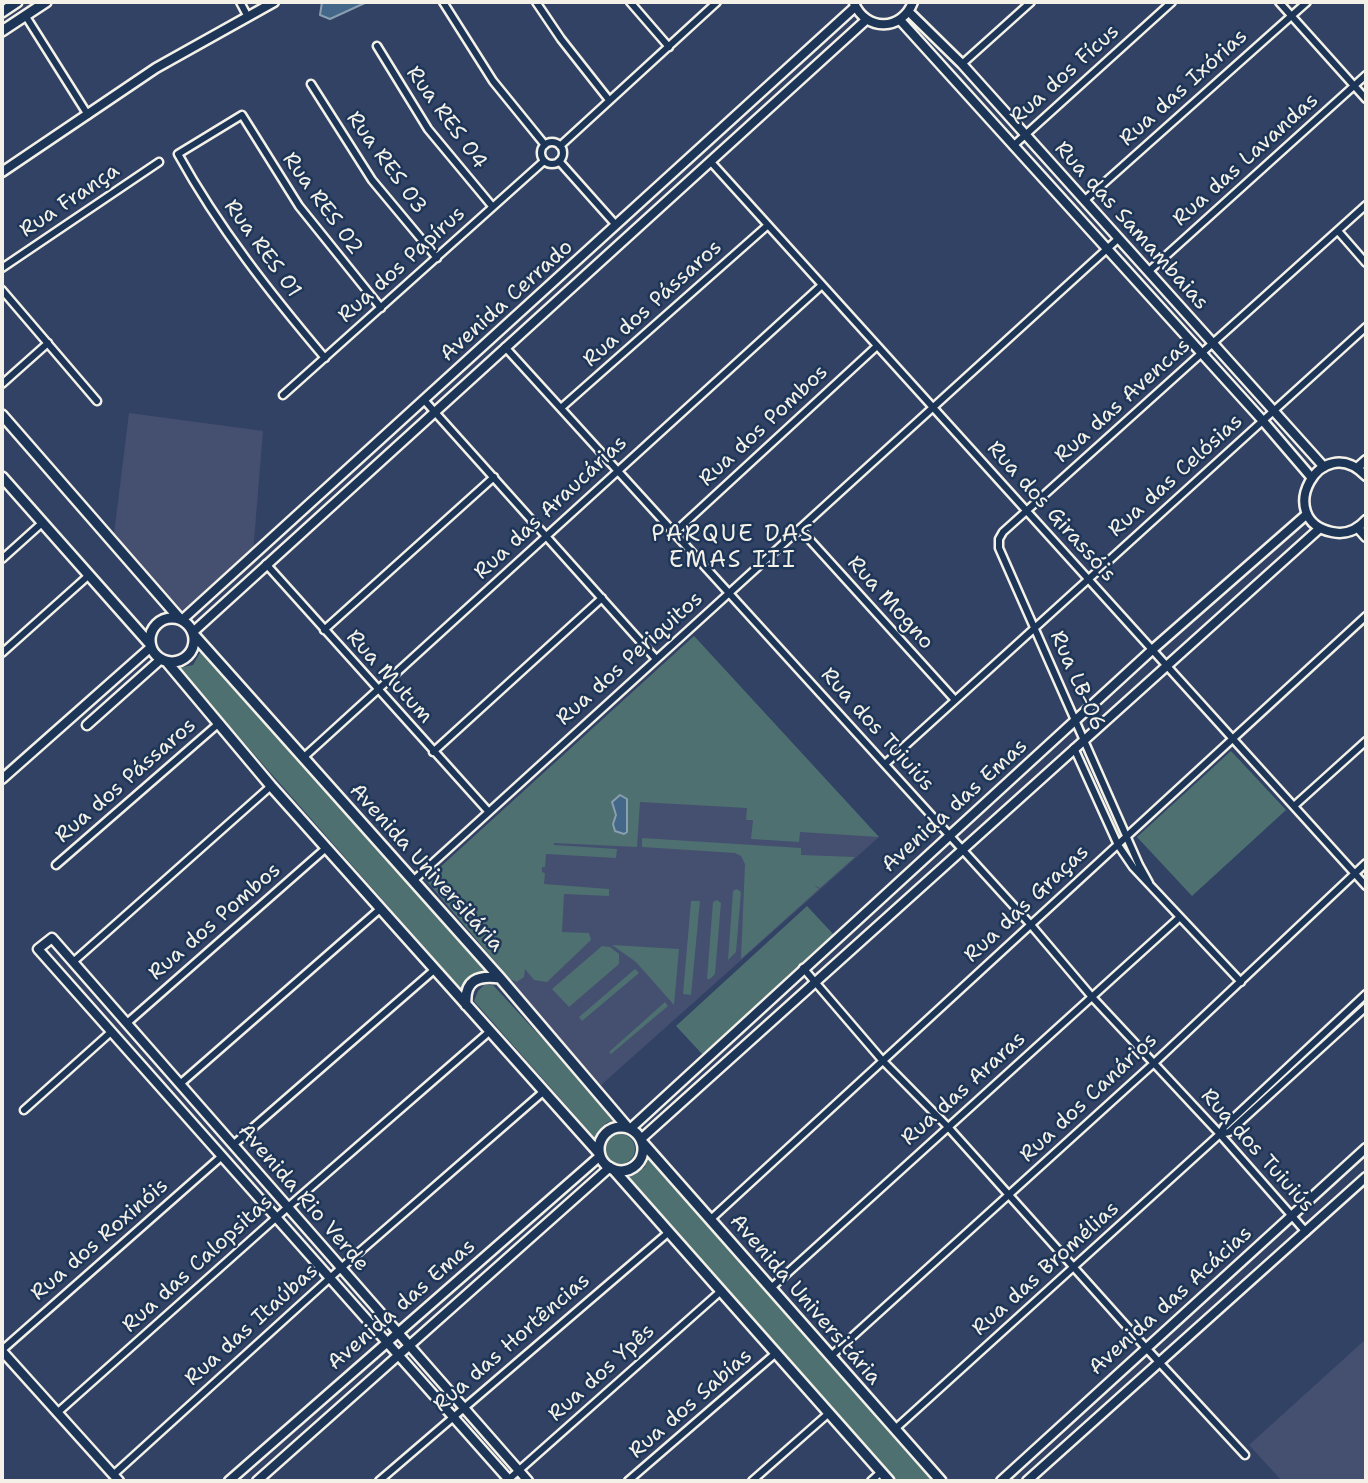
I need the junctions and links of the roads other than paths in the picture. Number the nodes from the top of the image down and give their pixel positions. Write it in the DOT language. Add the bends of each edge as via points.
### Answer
graph roads {
  1 [pos="17,2"];
  2 [pos="46,2"];
  3 [pos="240,2"];
  4 [pos="274,2"];
  5 [pos="443,2"];
  6 [pos="536,2"];
  7 [pos="630,2"];
  8 [pos="717,2"];
  9 [pos="914,2"];
  10 [pos="1031,2"];
  11 [pos="1172,2"];
  12 [pos="1279,2"];
  13 [pos="1307,2"];
  14 [pos="854,4"];
  15 [pos="2,12"];
  16 [pos="909,12"];
  17 [pos="25,15"];
  18 [pos="1292,16"];
  19 [pos="248,17"];
  20 [pos="866,20"];
  21 [pos="901,20"];
  22 [pos="2,32"];
  23 [pos="377,46"];
  24 [pos="669,47"];
  25 [pos="962,64"];
  26 [pos="1366,75"];
  27 [pos="311,84"];
  28 [pos="1354,86"];
  29 [pos="1366,99"];
  30 [pos="609,100"];
  31 [pos="88,115"];
  32 [pos="1026,135"];
  33 [pos="545,145"];
  34 [pos="560,146"];
  35 [pos="1013,146"];
  36 [pos="178,154"];
  37 [pos="544,161"];
  38 [pos="559,161"];
  39 [pos="710,161"];
  40 [pos="159,162"];
  41 [pos="2,172"];
  42 [pos="1085,200"];
  43 [pos="1366,205"];
  44 [pos="492,206"];
  45 [pos="616,225"];
  46 [pos="768,225"];
  47 [pos="1338,231"];
  48 [pos="1119,238"];
  49 [pos="1106,249"];
  50 [pos="437,258"];
  51 [pos="1366,263"];
  52 [pos="2,268"];
  53 [pos="1149,271"];
  54 [pos="822,285"];
  55 [pos="2,289"];
  56 [pos="381,308"];
  57 [pos="1366,327"];
  58 [pos="48,343"];
  59 [pos="1214,343"];
  60 [pos="877,346"];
  61 [pos="505,347"];
  62 [pos="1201,354"];
  63 [pos="325,358"];
  64 [pos="2,384"];
  65 [pos="283,395"];
  66 [pos="424,400"];
  67 [pos="97,401"];
  68 [pos="561,408"];
  69 [pos="933,408"];
  70 [pos="1275,410"];
  71 [pos="434,411"];
  72 [pos="2,415"];
  73 [pos="1263,421"];
  74 [pos="1366,460"];
  75 [pos="1324,467"];
  76 [pos="1357,468"];
  77 [pos="618,470"];
  78 [pos="1366,476"];
  79 [pos="2,477"];
  80 [pos="494,477"];
  81 [pos="1311,477"];
  82 [pos="1027,512"];
  83 [pos="1307,513"];
  84 [pos="1366,520"];
  85 [pos="42,523"];
  86 [pos="1320,528"];
  87 [pos="1357,528"];
  88 [pos="800,529"];
  89 [pos="674,533"];
  90 [pos="548,536"];
  91 [pos="1366,537"];
  92 [pos="999,539"];
  93 [pos="2,559"];
  94 [pos="265,564"];
  95 [pos="88,576"];
  96 [pos="1088,579"];
  97 [pos="729,594"];
  98 [pos="602,598"];
  99 [pos="1366,616"];
  100 [pos="181,620"];
  101 [pos="324,629"];
  102 [pos="1035,629"];
  103 [pos="193,634"];
  104 [pos="151,646"];
  105 [pos="1152,650"];
  106 [pos="2,653"];
  107 [pos="656,659"];
  108 [pos="164,660"];
  109 [pos="1168,667"];
  110 [pos="377,689"];
  111 [pos="955,700"];
  112 [pos="1076,720"];
  113 [pos="218,724"];
  114 [pos="87,725"];
  115 [pos="1232,738"];
  116 [pos="1083,739"];
  117 [pos="1366,741"];
  118 [pos="1074,748"];
  119 [pos="433,752"];
  120 [pos="304,757"];
  121 [pos="885,764"];
  122 [pos="2,779"];
  123 [pos="271,786"];
  124 [pos="1294,806"];
  125 [pos="488,811"];
  126 [pos="949,834"];
  127 [pos="1128,836"];
  128 [pos="1118,845"];
  129 [pos="326,848"];
  130 [pos="963,850"];
  131 [pos="1366,863"];
  132 [pos="56,865"];
  133 [pos="1355,873"];
  134 [pos="413,881"];
  135 [pos="1149,883"];
  136 [pos="1366,886"];
  137 [pos="380,909"];
  138 [pos="1180,917"];
  139 [pos="1031,925"];
  140 [pos="73,962"];
  141 [pos="803,968"];
  142 [pos="434,970"];
  143 [pos="500,978"];
  144 [pos="1241,982"];
  145 [pos="816,983"];
  146 [pos="1366,994"];
  147 [pos="1092,997"];
  148 [pos="466,1005"];
  149 [pos="1366,1007"];
  150 [pos="127,1023"];
  151 [pos="489,1031"];
  152 [pos="111,1032"];
  153 [pos="883,1060"];
  154 [pos="1153,1064"];
  155 [pos="180,1084"];
  156 [pos="543,1092"];
  157 [pos="24,1110"];
  158 [pos="948,1127"];
  159 [pos="629,1128"];
  160 [pos="1220,1134"];
  161 [pos="641,1141"];
  162 [pos="233,1145"];
  163 [pos="1366,1149"];
  164 [pos="599,1154"];
  165 [pos="222,1156"];
  166 [pos="611,1168"];
  167 [pos="1366,1177"];
  168 [pos="1010,1195"];
  169 [pos="288,1207"];
  170 [pos="1291,1216"];
  171 [pos="276,1218"];
  172 [pos="711,1219"];
  173 [pos="669,1232"];
  174 [pos="1306,1232"];
  175 [pos="341,1268"];
  176 [pos="1074,1268"];
  177 [pos="330,1278"];
  178 [pos="771,1287"];
  179 [pos="721,1291"];
  180 [pos="398,1332"];
  181 [pos="386,1342"];
  182 [pos="410,1346"];
  183 [pos="1146,1348"];
  184 [pos="2,1351"];
  185 [pos="776,1353"];
  186 [pos="399,1356"];
  187 [pos="831,1356"];
  188 [pos="1161,1363"];
  189 [pos="464,1408"];
  190 [pos="57,1413"];
  191 [pos="829,1413"];
  192 [pos="453,1417"];
  193 [pos="895,1429"];
  194 [pos="1245,1455"];
  195 [pos="519,1470"];
  196 [pos="881,1472"];
  197 [pos="116,1478"];
  198 [pos="229,1481"];
  199 [pos="257,1481"];
  200 [pos="379,1481"];
  201 [pos="508,1481"];
  202 [pos="528,1481"];
  203 [pos="628,1481"];
  204 [pos="752,1481"];
  205 [pos="870,1481"];
  206 [pos="889,1481"];
  207 [pos="941,1481"];
  208 [pos="1001,1481"];
  209 [pos="1027,1481"];
  1 -- 15 [label="main road"];
  2 -- 17 [label="main road"];
  3 -- 19 [label="street"];
  4 -- 19 [label="street"];
  5 -- 33 [label="street" via="494,81"];
  6 -- 30 [label="street"];
  7 -- 24 [label="street"];
  8 -- 24 [label="street"];
  9 -- 16 [label="street"];
  10 -- 25 [label="street"];
  11 -- 32 [label="street, Rua dos Fícus"];
  12 -- 18 [label="street"];
  13 -- 18 [label="street, Rua das Ixórias"];
  14 -- 20 [label="street"];
  14 -- 45 [label="street, Avenida Cerrado"];
  16 -- 21 [label="street"];
  16 -- 25 [label="street, Rua das Samambaias"];
  17 -- 22 [label="main road"];
  17 -- 31 [label="street"];
  18 -- 28 [label="street"];
  18 -- 42 [label="street, Rua das Ixórias"];
  19 -- 31 [label="street" via="156,68"];
  20 -- 21 [label="street" via="880,25"];
  20 -- 39 [label="street, Avenida Cerrado"];
  21 -- 35 [label="street, Rua das Samambaias"];
  23 -- 44 [label="street, Rua RES 04" via="428,129"];
  24 -- 30 [label="street"];
  25 -- 32 [label="street, Rua das Samambaias"];
  26 -- 28 [label="street, Rua das Lavandas"];
  27 -- 50 [label="street, Rua RES 03" via="372,180"];
  28 -- 29 [label="street"];
  28 -- 53 [label="street, Rua das Lavandas"];
  30 -- 34 [label="street"];
  31 -- 41 [label="street"];
  32 -- 35 [label="street, Rua dos Fícus"];
  32 -- 42 [label="street, Rua das Samambaias"];
  33 -- 34 [label="street"];
  33 -- 37 [label="street"];
  34 -- 38 [label="street"];
  35 -- 49 [label="street, Rua das Samambaias"];
  36 -- 56 [label="street, Rua RES 02" via="242,116 299,206"];
  36 -- 63 [label="street, Rua RES 01" via="238,250"];
  37 -- 38 [label="street"];
  37 -- 44 [label="street, Rua dos Papírus"];
  38 -- 45 [label="street"];
  39 -- 46 [label="street, Rua dos Girassóis"];
  39 -- 61 [label="street, Avenida Cerrado"];
  40 -- 52 [label="street, Rua França"];
  42 -- 48 [label="street, Rua das Samambaias"];
  43 -- 47 [label="street, Rua das Avencas"];
  44 -- 50 [label="street, Rua dos Papírus"];
  45 -- 66 [label="street, Avenida Cerrado"];
  46 -- 54 [label="street, Rua dos Girassóis"];
  46 -- 68 [label="street, Rua dos Pássaros"];
  47 -- 51 [label="street"];
  47 -- 59 [label="street, Rua das Avencas"];
  48 -- 49 [label="street, Rua dos Periquitos"];
  48 -- 53 [label="street, Rua das Samambaias"];
  49 -- 62 [label="street, Rua das Samambaias"];
  49 -- 69 [label="street, Rua dos Periquitos"];
  50 -- 56 [label="street, Rua dos Papírus"];
  53 -- 59 [label="street, Rua das Samambaias"];
  54 -- 60 [label="street, Rua dos Girassóis"];
  54 -- 77 [label="street, Rua das Araucárias"];
  55 -- 58 [label="street"];
  56 -- 63 [label="street, Rua dos Papírus"];
  57 -- 70 [label="street, Rua das Celósias"];
  58 -- 64 [label="street"];
  58 -- 67 [label="street"];
  59 -- 62 [label="street, Rua das Avencas"];
  59 -- 70 [label="street, Rua das Samambaias"];
  60 -- 69 [label="street, Rua dos Girassóis"];
  60 -- 89 [label="street, Rua dos Pombos"];
  61 -- 68 [label="street, Rua dos Tuiuiús"];
  61 -- 71 [label="street, Avenida Cerrado"];
  62 -- 73 [label="street, Rua das Samambaias"];
  62 -- 82 [label="street, Rua das Avencas"];
  63 -- 65 [label="street, Rua dos Papírus"];
  66 -- 71 [label="street"];
  66 -- 100 [label="street, Avenida Cerrado"];
  68 -- 77 [label="street, Rua dos Tuiuiús"];
  69 -- 82 [label="street, Rua dos Girassóis"];
  69 -- 88 [label="street, Rua dos Periquitos"];
  70 -- 73 [label="street, Rua das Celósias"];
  70 -- 75 [label="street, Rua das Samambaias"];
  71 -- 80 [label="street"];
  71 -- 94 [label="street, Avenida Cerrado"];
  72 -- 100 [label="main road"];
  73 -- 81 [label="street, Rua das Samambaias"];
  73 -- 96 [label="street, Rua das Celósias"];
  74 -- 76 [label="street"];
  75 -- 76 [label="street" via="1344,464"];
  75 -- 81 [label="street"];
  76 -- 78 [label="street"];
  77 -- 89 [label="street, Rua dos Tuiuiús"];
  77 -- 90 [label="street, Rua das Araucárias"];
  79 -- 85 [label="main road"];
  80 -- 90 [label="street"];
  80 -- 101 [label="street"];
  81 -- 83 [label="street" via="1304,495"];
  82 -- 92 [label="street, Rua das Avencas"];
  82 -- 96 [label="street, Rua dos Girassóis"];
  83 -- 86 [label="street"];
  83 -- 105 [label="street, Avenida das Emas"];
  84 -- 87 [label="street"];
  85 -- 93 [label="street"];
  85 -- 95 [label="main road"];
  86 -- 87 [label="street" via="1343,533"];
  86 -- 109 [label="street, Avenida das Emas"];
  87 -- 91 [label="street"];
  88 -- 97 [label="street, Rua dos Periquitos"];
  88 -- 111 [label="street, Rua Mogno"];
  89 -- 97 [label="street, Rua dos Tuiuiús"];
  90 -- 98 [label="street"];
  90 -- 110 [label="street, Rua das Araucárias"];
  92 -- 102 [label="street, Rua LB-06"];
  94 -- 101 [label="street, Rua Mutum"];
  94 -- 103 [label="street, Avenida Cerrado"];
  95 -- 104 [label="main road"];
  95 -- 106 [label="street"];
  96 -- 102 [label="street, Rua das Celósias"];
  96 -- 105 [label="street, Rua dos Girassóis"];
  97 -- 107 [label="street, Rua dos Periquitos"];
  97 -- 121 [label="street, Rua dos Tuiuiús"];
  98 -- 107 [label="street"];
  98 -- 119 [label="street"];
  99 -- 115 [label="street, Rua das Graças"];
  100 -- 103 [label="main road"];
  100 -- 104 [label="main road" via="158,623"];
  101 -- 110 [label="street, Rua Mutum"];
  102 -- 111 [label="street, Rua das Celósias"];
  102 -- 112 [label="street, Rua LB-06"];
  103 -- 108 [label="main road" via="194,646 186,658"];
  103 -- 120 [label="main road, Avenida Universitária"];
  104 -- 108 [label="main road"];
  104 -- 122 [label="street"];
  105 -- 109 [label="street, Rua dos Girassóis"];
  105 -- 112 [label="street, Avenida das Emas"];
  107 -- 125 [label="street, Rua dos Periquitos"];
  108 -- 113 [label="main road"];
  108 -- 114 [label="street"];
  109 -- 115 [label="street, Rua dos Girassóis"];
  109 -- 116 [label="street, Avenida das Emas"];
  110 -- 119 [label="street, Rua Mutum"];
  110 -- 120 [label="street, Rua das Araucárias"];
  111 -- 121 [label="street, Rua das Celósias"];
  112 -- 116 [label="street, Rua LB-06"];
  112 -- 126 [label="street, Avenida das Emas"];
  113 -- 123 [label="main road"];
  113 -- 132 [label="street, Rua dos Pássaros"];
  115 -- 124 [label="street, Rua dos Girassóis"];
  115 -- 127 [label="street, Rua das Graças"];
  116 -- 118 [label="street, Avenida das Emas"];
  116 -- 127 [label="street, Rua LB-06"];
  117 -- 124 [label="street"];
  118 -- 128 [label="street, Rua LB-06"];
  118 -- 130 [label="street, Avenida das Emas"];
  119 -- 125 [label="street, Rua Mutum"];
  120 -- 134 [label="main road, Avenida Universitária"];
  121 -- 126 [label="street, Rua dos Tuiuiús"];
  123 -- 129 [label="main road"];
  123 -- 140 [label="street"];
  124 -- 133 [label="street, Rua dos Girassóis"];
  125 -- 134 [label="street, Rua dos Periquitos"];
  126 -- 130 [label="street, Rua dos Tuiuiús"];
  126 -- 141 [label="street, Avenida das Emas"];
  127 -- 128 [label="street, Rua das Graças"];
  127 -- 135 [label="street, Rua LB-06"];
  128 -- 135 [label="street, Rua LB-06"];
  128 -- 139 [label="street, Rua das Graças"];
  129 -- 137 [label="main road"];
  129 -- 150 [label="street, Rua dos Pombos"];
  130 -- 139 [label="street, Rua dos Tuiuiús"];
  130 -- 145 [label="street, Avenida das Emas"];
  131 -- 133 [label="street, Rua dos Canários"];
  133 -- 136 [label="street, Rua dos Girassóis"];
  133 -- 144 [label="street, Rua dos Canários"];
  134 -- 143 [label="main road, Avenida Universitária"];
  135 -- 138 [label="street, Rua LB-06"];
  137 -- 142 [label="main road"];
  137 -- 155 [label="street"];
  138 -- 144 [label="street, Rua LB-06"];
  138 -- 147 [label="street, Rua das Araras"];
  139 -- 147 [label="street, Rua dos Tuiuiús"];
  139 -- 153 [label="street, Rua das Graças"];
  140 -- 150 [label="street, Avenida Rio Verde"];
  140 -- 152 [label="street, Avenida Rio Verde" via="52,937 38,949"];
  141 -- 145 [label="street"];
  141 -- 159 [label="street, Avenida das Emas"];
  142 -- 148 [label="main road"];
  142 -- 162 [label="street"];
  143 -- 148 [label="main road" via="482,976 472,982"];
  143 -- 159 [label="main road, Avenida Universitária"];
  144 -- 154 [label="street, Rua dos Canários"];
  145 -- 153 [label="street"];
  145 -- 161 [label="street, Avenida das Emas"];
  146 -- 160 [label="street, Rua das Bromélias"];
  147 -- 154 [label="street, Rua dos Tuiuiús"];
  147 -- 158 [label="street, Rua das Araras"];
  148 -- 151 [label="main road"];
  149 -- 160 [label="street, Rua das Bromélias" via="1229,1132"];
  150 -- 155 [label="street, Avenida Rio Verde"];
  151 -- 156 [label="main road"];
  151 -- 169 [label="street, Rua das Calopsitas"];
  152 -- 157 [label="street"];
  152 -- 165 [label="street, Avenida Rio Verde"];
  153 -- 158 [label="street"];
  153 -- 172 [label="street, Rua das Graças"];
  154 -- 160 [label="street, Rua dos Tuiuiús"];
  154 -- 168 [label="street, Rua dos Canários"];
  155 -- 162 [label="street, Avenida Rio Verde"];
  156 -- 164 [label="main road"];
  156 -- 175 [label="street, Rua das Itaúbas"];
  158 -- 168 [label="street"];
  158 -- 178 [label="street, Rua das Araras"];
  159 -- 161 [label="main road"];
  159 -- 164 [label="main road" via="619,1126 606,1132"];
  160 -- 170 [label="street, Rua dos Tuiuiús"];
  160 -- 176 [label="street, Rua das Bromélias"];
  161 -- 166 [label="main road" via="642,1154 635,1166 620,1171"];
  161 -- 172 [label="main road, Avenida Universitária"];
  162 -- 169 [label="street, Avenida Rio Verde"];
  163 -- 170 [label="street, Avenida das Acácias"];
  164 -- 166 [label="main road"];
  164 -- 180 [label="street, Avenida das Emas"];
  165 -- 171 [label="street, Avenida Rio Verde"];
  165 -- 184 [label="street, Rua dos Roxinóis"];
  166 -- 173 [label="main road"];
  166 -- 182 [label="street, Avenida das Emas"];
  167 -- 174 [label="street, Avenida das Acácias"];
  168 -- 176 [label="street"];
  168 -- 187 [label="street, Rua dos Canários"];
  169 -- 171 [label="street, Rua das Calopsitas"];
  169 -- 175 [label="street, Avenida Rio Verde"];
  170 -- 174 [label="street, Rua dos Tuiuiús"];
  170 -- 183 [label="street, Avenida das Acácias"];
  171 -- 177 [label="street, Avenida Rio Verde"];
  171 -- 190 [label="street, Rua das Calopsitas"];
  172 -- 178 [label="main road, Avenida Universitária"];
  173 -- 179 [label="main road"];
  173 -- 189 [label="street, Rua das Hortências"];
  174 -- 188 [label="street, Avenida das Acácias"];
  175 -- 177 [label="street, Rua das Itaúbas"];
  175 -- 180 [label="street, Avenida Rio Verde"];
  176 -- 183 [label="street"];
  176 -- 193 [label="street, Rua das Bromélias"];
  177 -- 181 [label="street, Avenida Rio Verde"];
  177 -- 197 [label="street, Rua das Itaúbas"];
  178 -- 187 [label="main road, Avenida Universitária"];
  179 -- 185 [label="main road"];
  179 -- 195 [label="street, Rua dos Ypês"];
  180 -- 181 [label="street, Avenida das Emas"];
  180 -- 182 [label="street, Avenida Rio Verde"];
  181 -- 186 [label="street, Avenida Rio Verde"];
  181 -- 198 [label="street, Avenida das Emas"];
  182 -- 186 [label="street, Avenida das Emas"];
  182 -- 189 [label="street, Avenida Rio Verde"];
  183 -- 188 [label="street"];
  183 -- 208 [label="street, Avenida das Acácias"];
  184 -- 190 [label="street"];
  185 -- 191 [label="main road"];
  185 -- 203 [label="street, Rua dos Sabías"];
  186 -- 192 [label="street, Avenida Rio Verde"];
  186 -- 199 [label="street, Avenida das Emas"];
  187 -- 193 [label="main road, Avenida Universitária"];
  188 -- 194 [label="street"];
  188 -- 209 [label="street, Avenida das Acácias"];
  189 -- 192 [label="street, Rua das Hortências"];
  189 -- 195 [label="street, Avenida Rio Verde"];
  190 -- 197 [label="street"];
  191 -- 196 [label="main road"];
  191 -- 204 [label="street"];
  192 -- 200 [label="street, Rua das Hortências"];
  192 -- 201 [label="street, Avenida Rio Verde"];
  193 -- 207 [label="main road, Avenida Universitária"];
  195 -- 201 [label="street, Rua dos Ypês"];
  195 -- 202 [label="street, Avenida Rio Verde"];
  196 -- 205 [label="street"];
  196 -- 206 [label="main road"];
}
